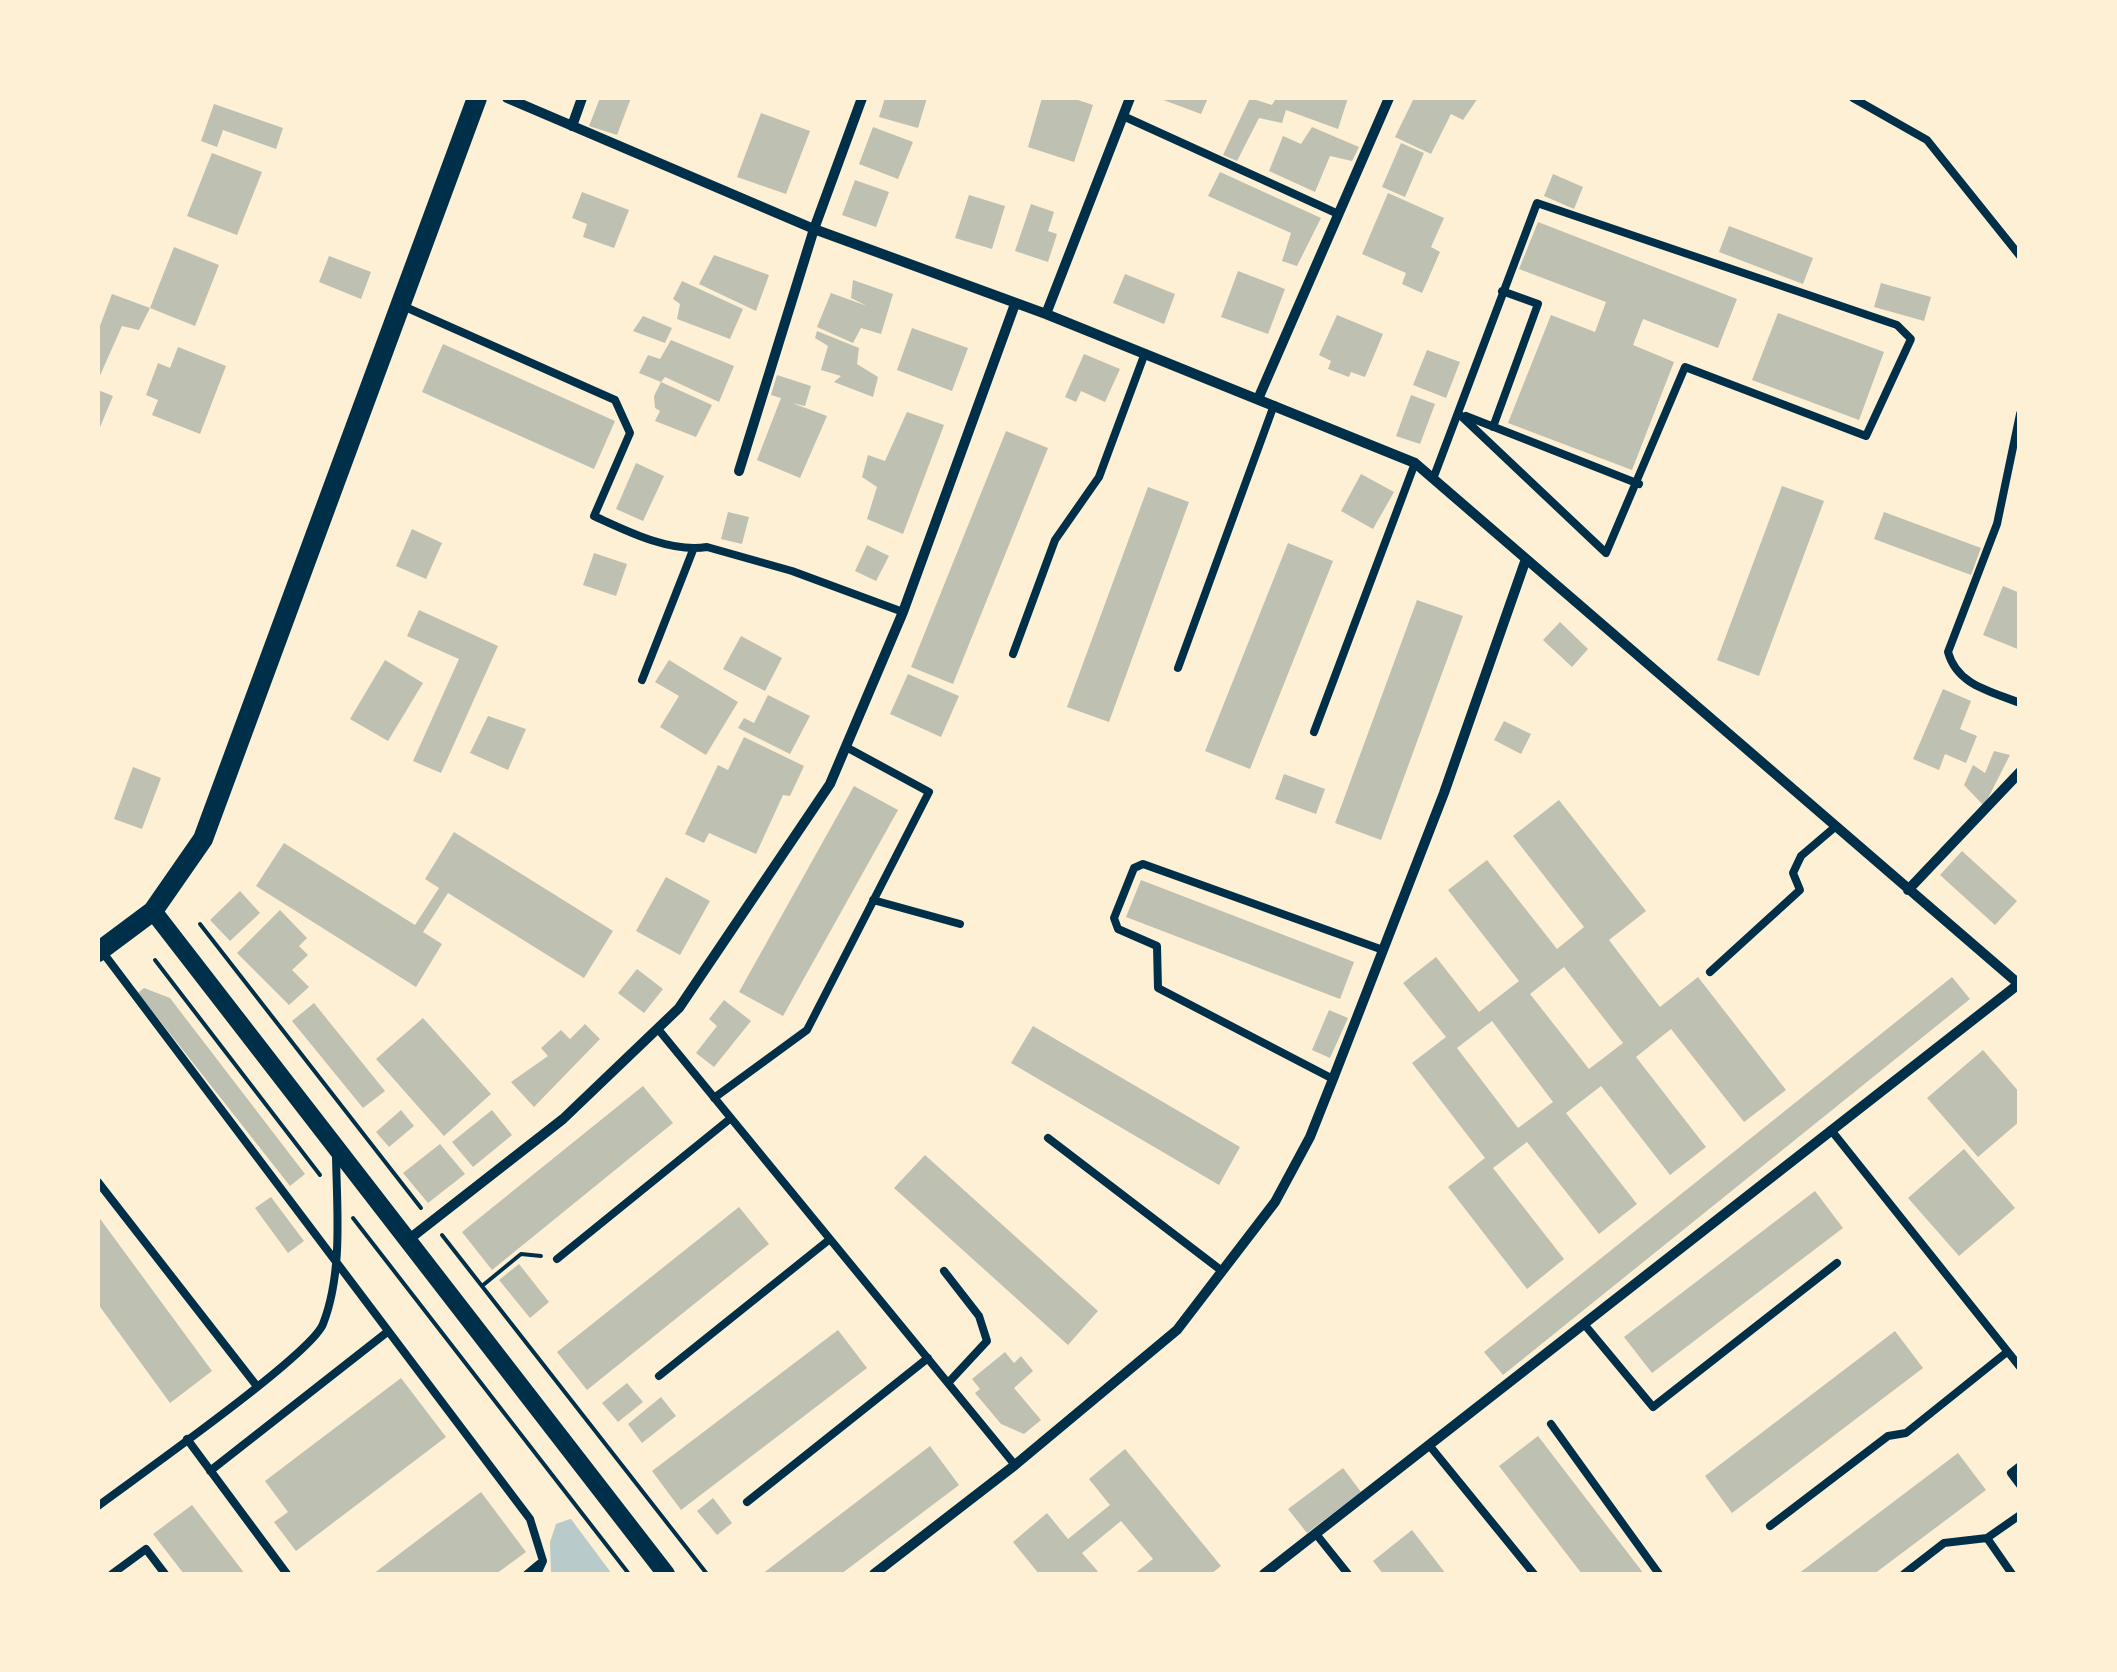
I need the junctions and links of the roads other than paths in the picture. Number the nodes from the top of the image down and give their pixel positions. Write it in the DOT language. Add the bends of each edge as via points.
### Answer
graph roads {
  1 [pos="477,98"];
  2 [pos="507,98"];
  3 [pos="582,98"];
  4 [pos="862,98"];
  5 [pos="1130,98"];
  6 [pos="1390,98"];
  7 [pos="1853,98"];
  8 [pos="1123,116"];
  9 [pos="572,126"];
  10 [pos="1336,213"];
  11 [pos="814,229"];
  12 [pos="2020,256"];
  13 [pos="1502,291"];
  14 [pos="1015,304"];
  15 [pos="403,306"];
  16 [pos="1046,314"];
  17 [pos="1145,354"];
  18 [pos="1258,398"];
  19 [pos="1274,405"];
  20 [pos="1458,413"];
  21 [pos="2020,414"];
  22 [pos="1494,427"];
  23 [pos="1415,463"];
  24 [pos="739,471"];
  25 [pos="1433,479"];
  26 [pos="1639,484"];
  27 [pos="693,550"];
  28 [pos="1526,559"];
  29 [pos="903,612"];
  30 [pos="1013,654"];
  31 [pos="1178,668"];
  32 [pos="642,680"];
  33 [pos="2020,703"];
  34 [pos="1314,732"];
  35 [pos="846,747"];
  36 [pos="2020,772"];
  37 [pos="1835,826"];
  38 [pos="1908,890"];
  39 [pos="874,900"];
  40 [pos="153,911"];
  41 [pos="960,924"];
  42 [pos="1383,950"];
  43 [pos="99,951"];
  44 [pos="1710,972"];
  45 [pos="2019,984"];
  46 [pos="658,1030"];
  47 [pos="1333,1078"];
  48 [pos="714,1098"];
  49 [pos="731,1118"];
  50 [pos="1831,1130"];
  51 [pos="1048,1138"];
  52 [pos="336,1147"];
  53 [pos="98,1182"];
  54 [pos="830,1239"];
  55 [pos="408,1240"];
  56 [pos="557,1259"];
  57 [pos="1836,1263"];
  58 [pos="336,1267"];
  59 [pos="944,1271"];
  60 [pos="1222,1272"];
  61 [pos="1584,1324"];
  62 [pos="386,1334"];
  63 [pos="2007,1352"];
  64 [pos="928,1358"];
  65 [pos="2020,1367"];
  66 [pos="659,1376"];
  67 [pos="948,1383"];
  68 [pos="256,1385"];
  69 [pos="1551,1424"];
  70 [pos="186,1439"];
  71 [pos="1429,1445"];
  72 [pos="1015,1465"];
  73 [pos="2020,1466"];
  74 [pos="210,1471"];
  75 [pos="2020,1485"];
  76 [pos="747,1502"];
  77 [pos="98,1506"];
  78 [pos="2020,1514"];
  79 [pos="1770,1526"];
  80 [pos="1316,1534"];
  81 [pos="1988,1538"];
  82 [pos="543,1561"];
  83 [pos="112,1574"];
  84 [pos="164,1574"];
  85 [pos="287,1574"];
  86 [pos="527,1574"];
  87 [pos="537,1574"];
  88 [pos="666,1574"];
  89 [pos="874,1574"];
  90 [pos="1264,1574"];
  91 [pos="1348,1574"];
  92 [pos="1534,1574"];
  93 [pos="1659,1574"];
  94 [pos="1904,1574"];
  95 [pos="2012,1574"];
  1 -- 15 [label="main road"];
  2 -- 9 [label="street"];
  3 -- 9 [label="street"];
  4 -- 11 [label="street"];
  5 -- 8 [label="street"];
  6 -- 10 [label="street"];
  7 -- 12 [label="lane" via="1926,140"];
  8 -- 10 [label="lane"];
  8 -- 16 [label="street"];
  9 -- 11 [label="street"];
  10 -- 18 [label="street"];
  11 -- 14 [label="street"];
  11 -- 24 [label="street"];
  13 -- 20 [label="lane"];
  13 -- 22 [label="lane" via="1538,304"];
  13 -- 26 [label="lane" via="1537,203 1897,325 1911,339 1866,436 1685,367"];
  14 -- 16 [label="street"];
  14 -- 29 [label="street"];
  15 -- 27 [label="lane" via="615,400 630,433 594,516"];
  15 -- 40 [label="main road" via="202,840"];
  16 -- 17 [label="street"];
  17 -- 18 [label="street"];
  17 -- 30 [label="lane" via="1099,477 1055,540"];
  18 -- 19 [label="street"];
  19 -- 23 [label="street"];
  19 -- 31 [label="lane"];
  20 -- 22 [label="lane"];
  20 -- 25 [label="lane"];
  20 -- 26 [label="lane" via="1606,553"];
  21 -- 33 [label="lane" via="1997,524 1948,652 1962,679"];
  22 -- 26 [label="lane"];
  23 -- 25 [label="street"];
  23 -- 34 [label="lane"];
  25 -- 28 [label="street"];
  27 -- 29 [label="lane" via="792,571"];
  27 -- 32 [label="lane"];
  28 -- 37 [label="street"];
  28 -- 42 [label="street"];
  29 -- 35 [label="street"];
  35 -- 39 [label="lane" via="929,792"];
  35 -- 46 [label="street" via="830,784"];
  36 -- 38 [label="street"];
  37 -- 38 [label="street"];
  37 -- 44 [label="lane" via="1802,856 1793,873 1800,890"];
  38 -- 45 [label="street"];
  39 -- 41 [label="lane"];
  39 -- 48 [label="lane" via="807,1030"];
  40 -- 43 [label="main road"];
  40 -- 52 [label="street"];
  42 -- 47 [label="street"];
  42 -- 47 [label="lane" via="1143,864 1134,868 1114,918 1118,930 1158,946 1158,988"];
  43 -- 58 [label="lane"];
  45 -- 50 [label="street"];
  46 -- 48 [label="lane"];
  46 -- 55 [label="street" via="563,1119"];
  47 -- 60 [label="street" via="1275,1202"];
  48 -- 49 [label="lane"];
  49 -- 54 [label="lane"];
  49 -- 56 [label="lane"];
  50 -- 61 [label="street"];
  50 -- 63 [label="lane"];
  51 -- 60 [label="lane"];
  52 -- 55 [label="street"];
  52 -- 58 [label="lane"];
  53 -- 68 [label="lane"];
  54 -- 64 [label="lane"];
  54 -- 66 [label="lane"];
  55 -- 88 [label="street"];
  57 -- 61 [label="lane" via="1654,1407"];
  58 -- 62 [label="lane"];
  58 -- 68 [label="lane" via="322,1327"];
  59 -- 67 [label="lane" via="979,1316 987,1341"];
  60 -- 72 [label="street" via="1176,1330"];
  61 -- 71 [label="street"];
  62 -- 74 [label="lane"];
  62 -- 82 [label="lane" via="530,1520"];
  63 -- 65 [label="lane"];
  63 -- 79 [label="lane" via="1906,1433 1888,1436"];
  64 -- 67 [label="lane"];
  64 -- 76 [label="lane"];
  67 -- 72 [label="lane"];
  68 -- 70 [label="lane"];
  69 -- 93 [label="lane"];
  70 -- 74 [label="lane"];
  70 -- 77 [label="lane"];
  71 -- 80 [label="street"];
  71 -- 92 [label="lane"];
  72 -- 89 [label="street"];
  73 -- 75 [label="lane" via="2010,1473"];
  74 -- 85 [label="lane"];
  78 -- 81 [label="lane"];
  80 -- 90 [label="street"];
  80 -- 91 [label="lane"];
  81 -- 94 [label="lane" via="1944,1542"];
  81 -- 95 [label="lane"];
  82 -- 86 [label="lane"];
  82 -- 87 [label="lane"];
  83 -- 84 [label="lane" via="146,1549"];
}
